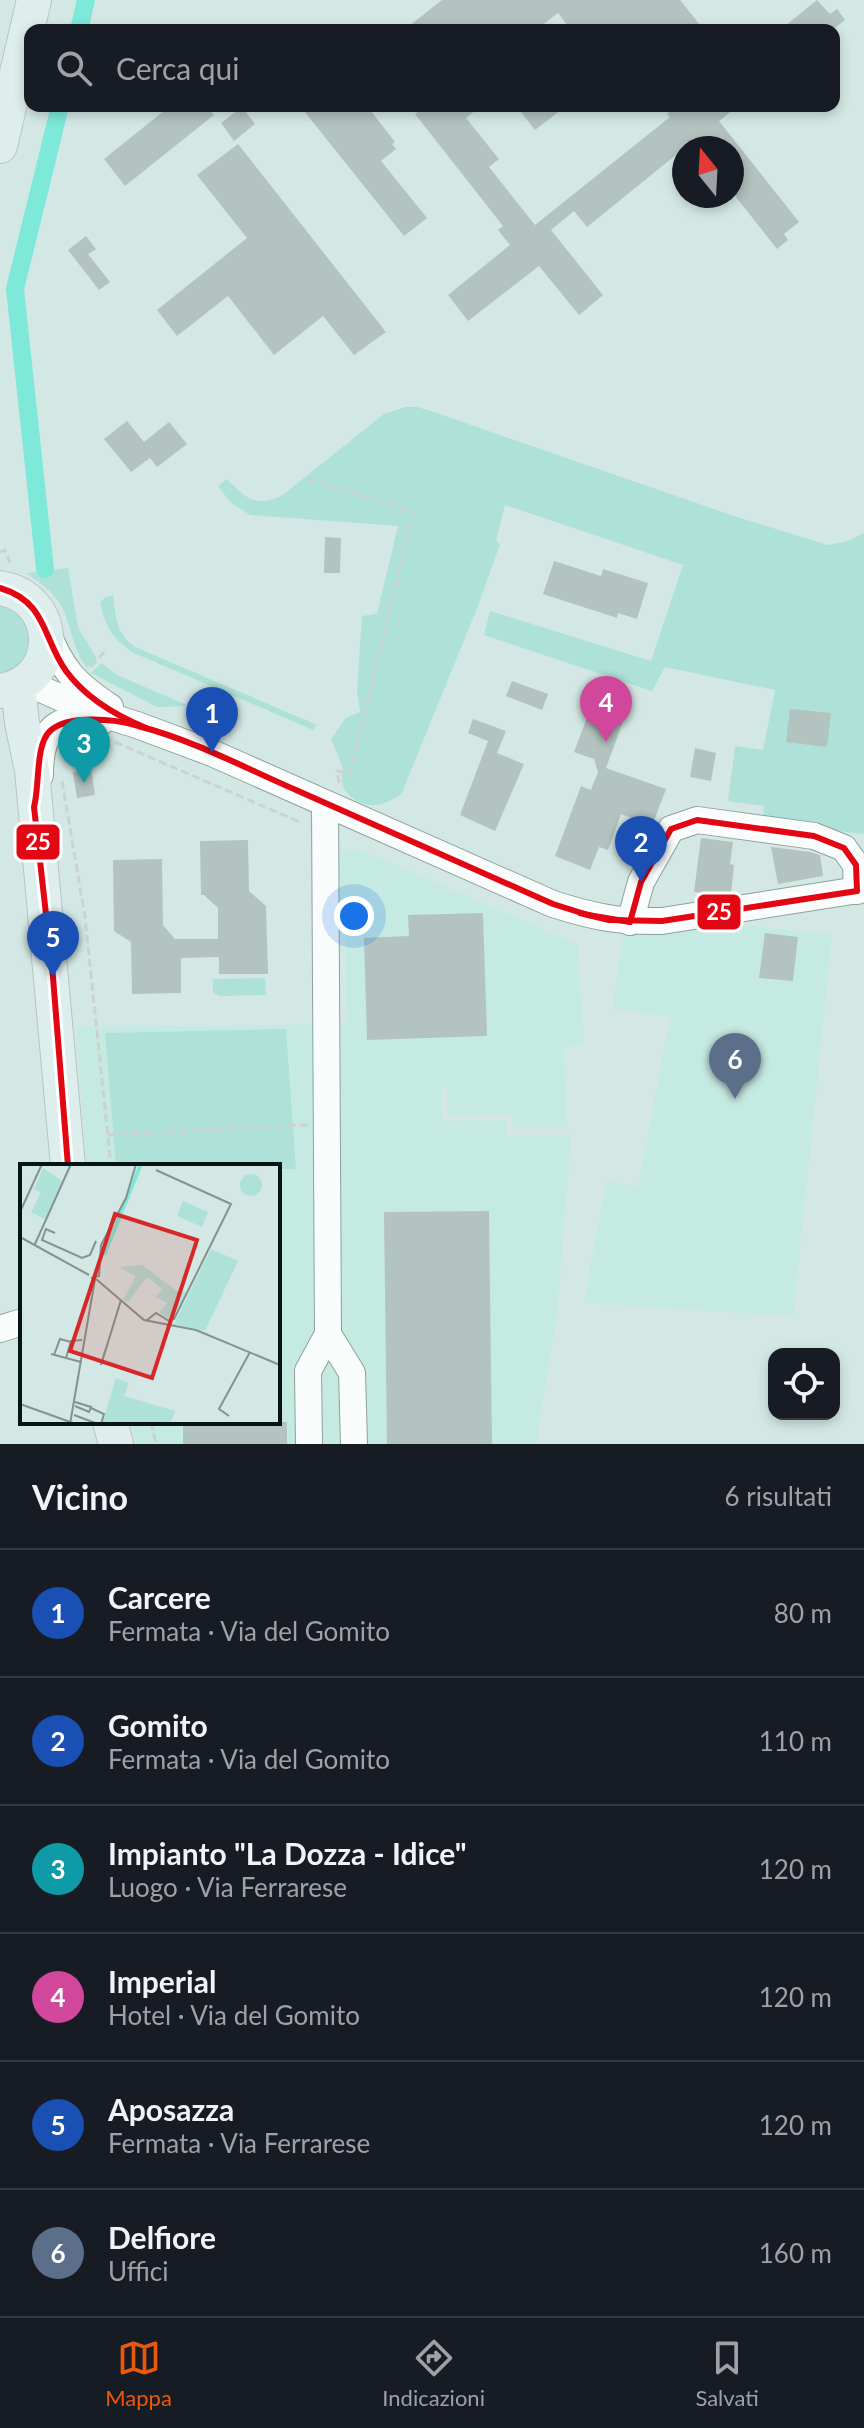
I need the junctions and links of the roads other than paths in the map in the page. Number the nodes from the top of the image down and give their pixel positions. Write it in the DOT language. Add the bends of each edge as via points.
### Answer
graph roads {
  1 [pos="34,0"];
  2 [pos="28,24"];
  3 [pos="24,43"];
  4 [pos="0,146"];
  5 [pos="3,570"];
  6 [pos="45,628"];
  7 [pos="14,686"];
  8 [pos="137,725"];
  9 [pos="0,731"];
  10 [pos="332,794"];
  11 [pos="34,807"];
  12 [pos="854,848"];
  13 [pos="860,890"];
  14 [pos="630,922"];
  15 [pos="68,1164"];
  16 [pos="20,1323"];
  17 [pos="0,1329"];
  18 [pos="328,1334"];
  19 [pos="111,1424"];
  20 [pos="116,1444"];
  21 [pos="309,1444"];
  22 [pos="354,1444"];
  1 -- 2 [label="main road"];
  3 -- 4 [label="main road"];
  5 -- 6 [label="main road" via="32,603"];
  6 -- 7 [label="main road" via="44,657 34,673"];
  6 -- 8 [label="street" via="67,672"];
  7 -- 8 [label="street"];
  7 -- 11 [label="main road" via="32,770"];
  8 -- 10 [label="street"];
  8 -- 11 [label="street" via="80,719 51,730 40,752"];
  9 -- 11 [label="main road" via="21,788"];
  10 -- 14 [label="street" via="553,904"];
  10 -- 18 [label="street" via="324,832"];
  11 -- 15 [label="main road"];
  12 -- 13 [label="street"];
  12 -- 14 [label="street" via="814,836 697,820 671,829 641,882"];
  13 -- 14 [label="street" via="695,917"];
  16 -- 17 [label="street"];
  18 -- 21 [label="street" via="308,1371"];
  18 -- 22 [label="street" via="352,1373"];
  19 -- 20 [label="main road"];
}
